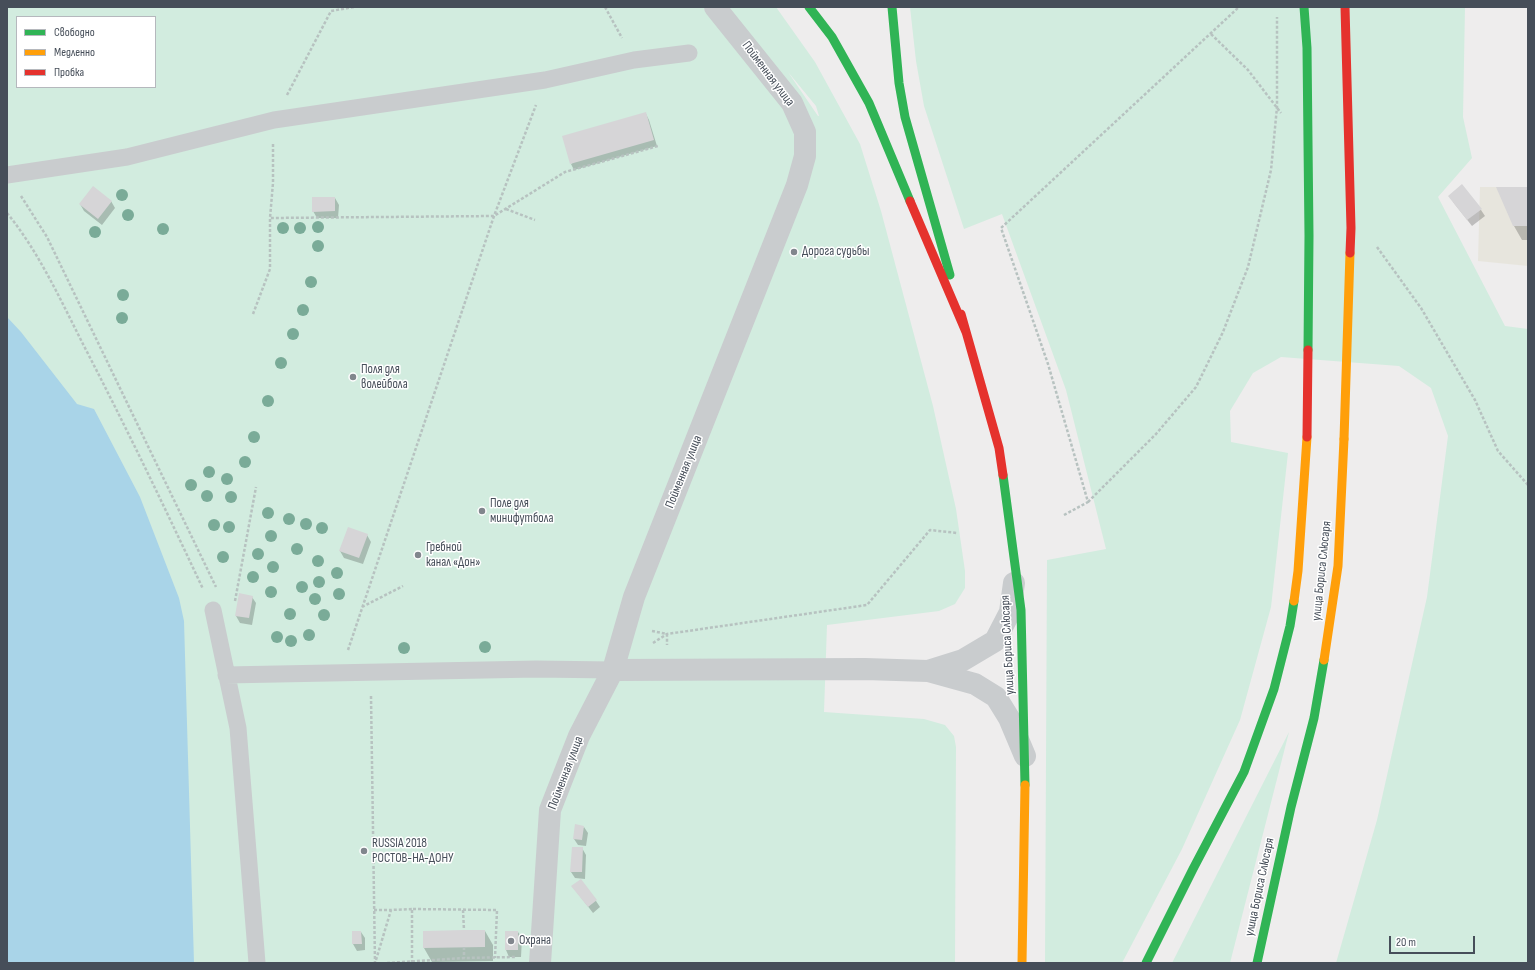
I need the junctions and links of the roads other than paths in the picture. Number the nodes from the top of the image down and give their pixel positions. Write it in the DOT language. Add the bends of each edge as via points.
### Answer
graph roads {
  1 [pos="715,7"];
  2 [pos="809,7"];
  3 [pos="892,7"];
  4 [pos="1304,7"];
  5 [pos="1345,7"];
  6 [pos="689,52"];
  7 [pos="7,175"];
  8 [pos="966,332"];
  9 [pos="1016,571"];
  10 [pos="213,610"];
  11 [pos="613,670"];
  12 [pos="928,671"];
  13 [pos="226,675"];
  14 [pos="1025,757"];
  15 [pos="540,960"];
  16 [pos="257,963"];
  17 [pos="1022,963"];
  18 [pos="1146,963"];
  19 [pos="1257,963"];
  1 -- 11 [label="street, Пойменная улица" via="792,103 805,132 805,156 797,185 634,597"];
  2 -- 8 [label="main road" via="832,37 868,103"];
  3 -- 8 [label="main road" via="905,118"];
  4 -- 18 [label="main road, bridge" via="1307,48 1309,229 1306,437 1298,571 1290,626 1274,689 1244,772"];
  5 -- 19 [label="main road, улица Бориса Слюсаря, bridge" via="1351,228 1338,566 1314,718 1291,807"];
  6 -- 7 [label="lane" via="634,60 545,80 274,120 127,157"];
  8 -- 9 [label="main road, улица Бориса Слюсаря" via="999,448"];
  9 -- 12 [label="street" via="1010,612 995,641 963,660"];
  9 -- 14 [label="main road, улица Бориса Слюсаря" via="1021,610"];
  10 -- 13 [label="lane"];
  11 -- 12 [label="street"];
  11 -- 13 [label="lane"];
  11 -- 15 [label="street, Пойменная улица" via="579,736 550,810"];
  12 -- 14 [label="street" via="975,684 996,697 1009,718"];
  13 -- 16 [label="lane" via="238,728"];
  14 -- 17 [label="main road, улица Бориса Слюсаря"];
}
